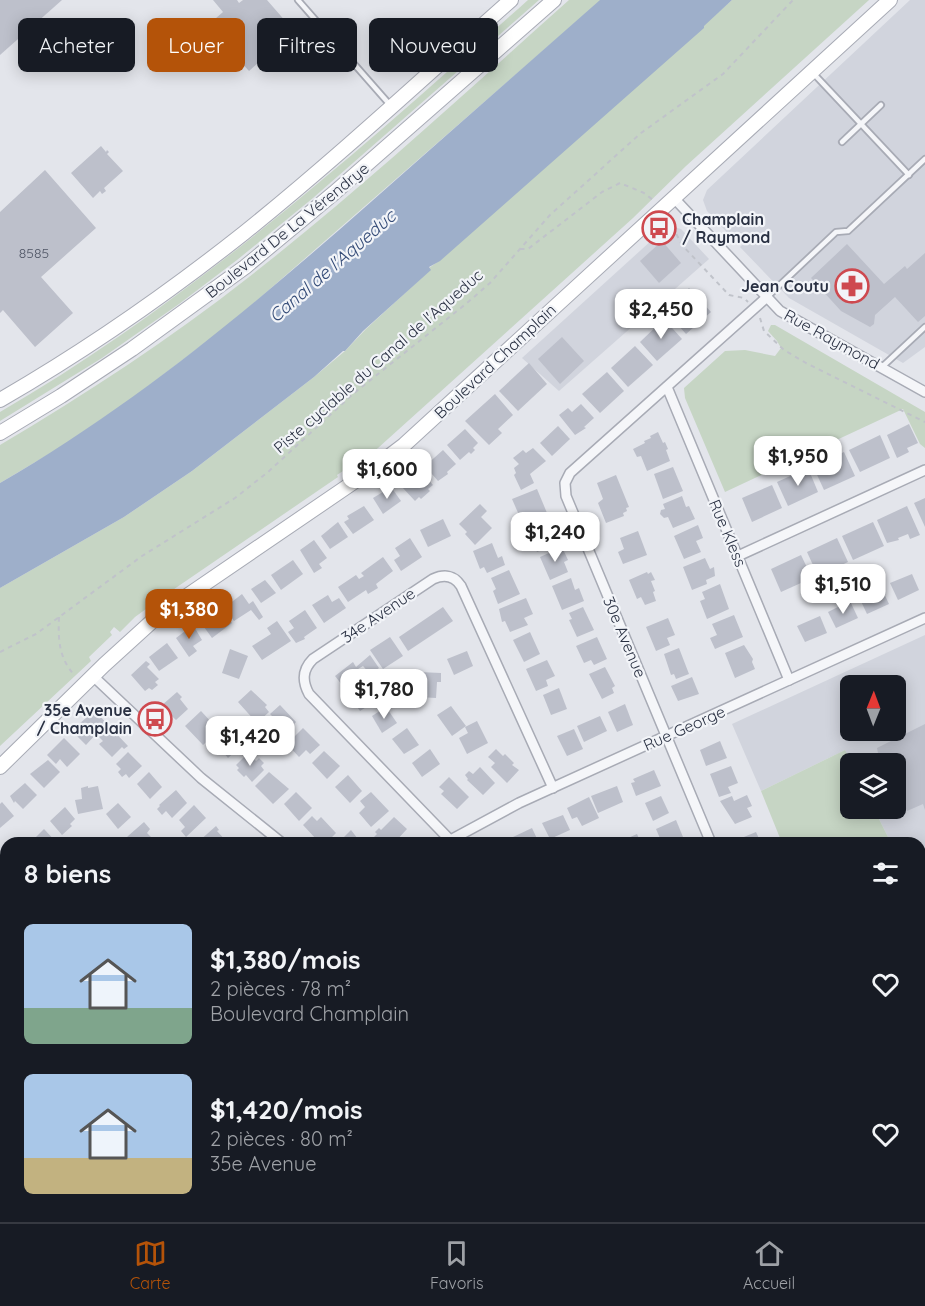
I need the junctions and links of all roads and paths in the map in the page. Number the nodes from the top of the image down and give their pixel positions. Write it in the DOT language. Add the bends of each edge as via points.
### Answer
graph roads {
  1 [pos="298,0"];
  2 [pos="511,0"];
  3 [pos="554,0"];
  4 [pos="793,0"];
  5 [pos="890,0"];
  6 [pos="812,72"];
  7 [pos="881,105"];
  8 [pos="391,106"];
  9 [pos="861,124"];
  10 [pos="842,141"];
  11 [pos="925,159"];
  12 [pos="909,175"];
  13 [pos="673,197"];
  14 [pos="652,200"];
  15 [pos="672,223"];
  16 [pos="520,249"];
  17 [pos="744,298"];
  18 [pos="766,298"];
  19 [pos="760,317"];
  20 [pos="925,327"];
  21 [pos="882,368"];
  22 [pos="667,387"];
  23 [pos="925,393"];
  24 [pos="0,400"];
  25 [pos="925,422"];
  26 [pos="0,432"];
  27 [pos="925,470"];
  28 [pos="738,556"];
  29 [pos="59,617"];
  30 [pos="925,618"];
  31 [pos="0,652"];
  32 [pos="75,676"];
  33 [pos="93,676"];
  34 [pos="789,680"];
  35 [pos="667,736"];
  36 [pos="0,767"];
  37 [pos="553,788"];
  38 [pos="275,837"];
  39 [pos="443,837"];
  40 [pos="454,837"];
  41 [pos="709,837"];
  1 -- 8 [label="lane"];
  2 -- 8 [label="main road, Boulevard De La Vérendrye"];
  3 -- 26 [label="main road, Boulevard De La Vérendrye" via="245,267 132,349"];
  4 -- 16 [label="path, Piste cyclable du Canal de l'Aqueduc" via="723,74 641,133 550,215"];
  5 -- 6 [label="main road, Boulevard Champlain"];
  6 -- 9 [label="lane"];
  6 -- 13 [label="main road, Boulevard Champlain"];
  7 -- 9 [label="lane"];
  8 -- 24 [label="main road, Boulevard De La Vérendrye" via="285,199 192,273"];
  9 -- 10 [label="lane"];
  9 -- 12 [label="lane"];
  11 -- 12 [label="lane"];
  12 -- 18 [label="lane" via="848,231 836,232"];
  13 -- 18 [label="street, Rue Raymond"];
  13 -- 33 [label="main road, Boulevard Champlain" via="404,445 159,615"];
  14 -- 16 [label="path" via="620,183 602,192 528,249"];
  15 -- 17 [label="path" via="682,245 729,295"];
  16 -- 29 [label="path, Piste cyclable du Canal de l'Aqueduc" via="490,283 353,394 235,498 142,556"];
  18 -- 21 [label="street, Rue Raymond" via="780,311"];
  18 -- 22 [label="street, 30e Avenue"];
  19 -- 25 [label="path" via="764,331 784,350"];
  20 -- 21 [label="lane"];
  21 -- 23 [label="street, Rue Raymond"];
  22 -- 28 [label="street, Rue Kless"];
  22 -- 35 [label="street, 30e Avenue" via="570,473 565,489"];
  27 -- 28 [label="street"];
  28 -- 34 [label="street, Rue Kless"];
  29 -- 31 [label="path, Piste cyclable du Canal de l'Aqueduc"];
  29 -- 32 [label="path" via="61,654"];
  30 -- 34 [label="street, Rue George"];
  33 -- 36 [label="main road, Boulevard Champlain"];
  33 -- 38 [label="street" via="201,778"];
  34 -- 35 [label="street, Rue George"];
  35 -- 37 [label="street, Rue George"];
  35 -- 41 [label="street, 30e Avenue"];
  37 -- 39 [label="street, 34e Avenue" via="461,586 449,576 439,576 313,659 304,682 309,694"];
  37 -- 40 [label="street, Rue George"];
}
